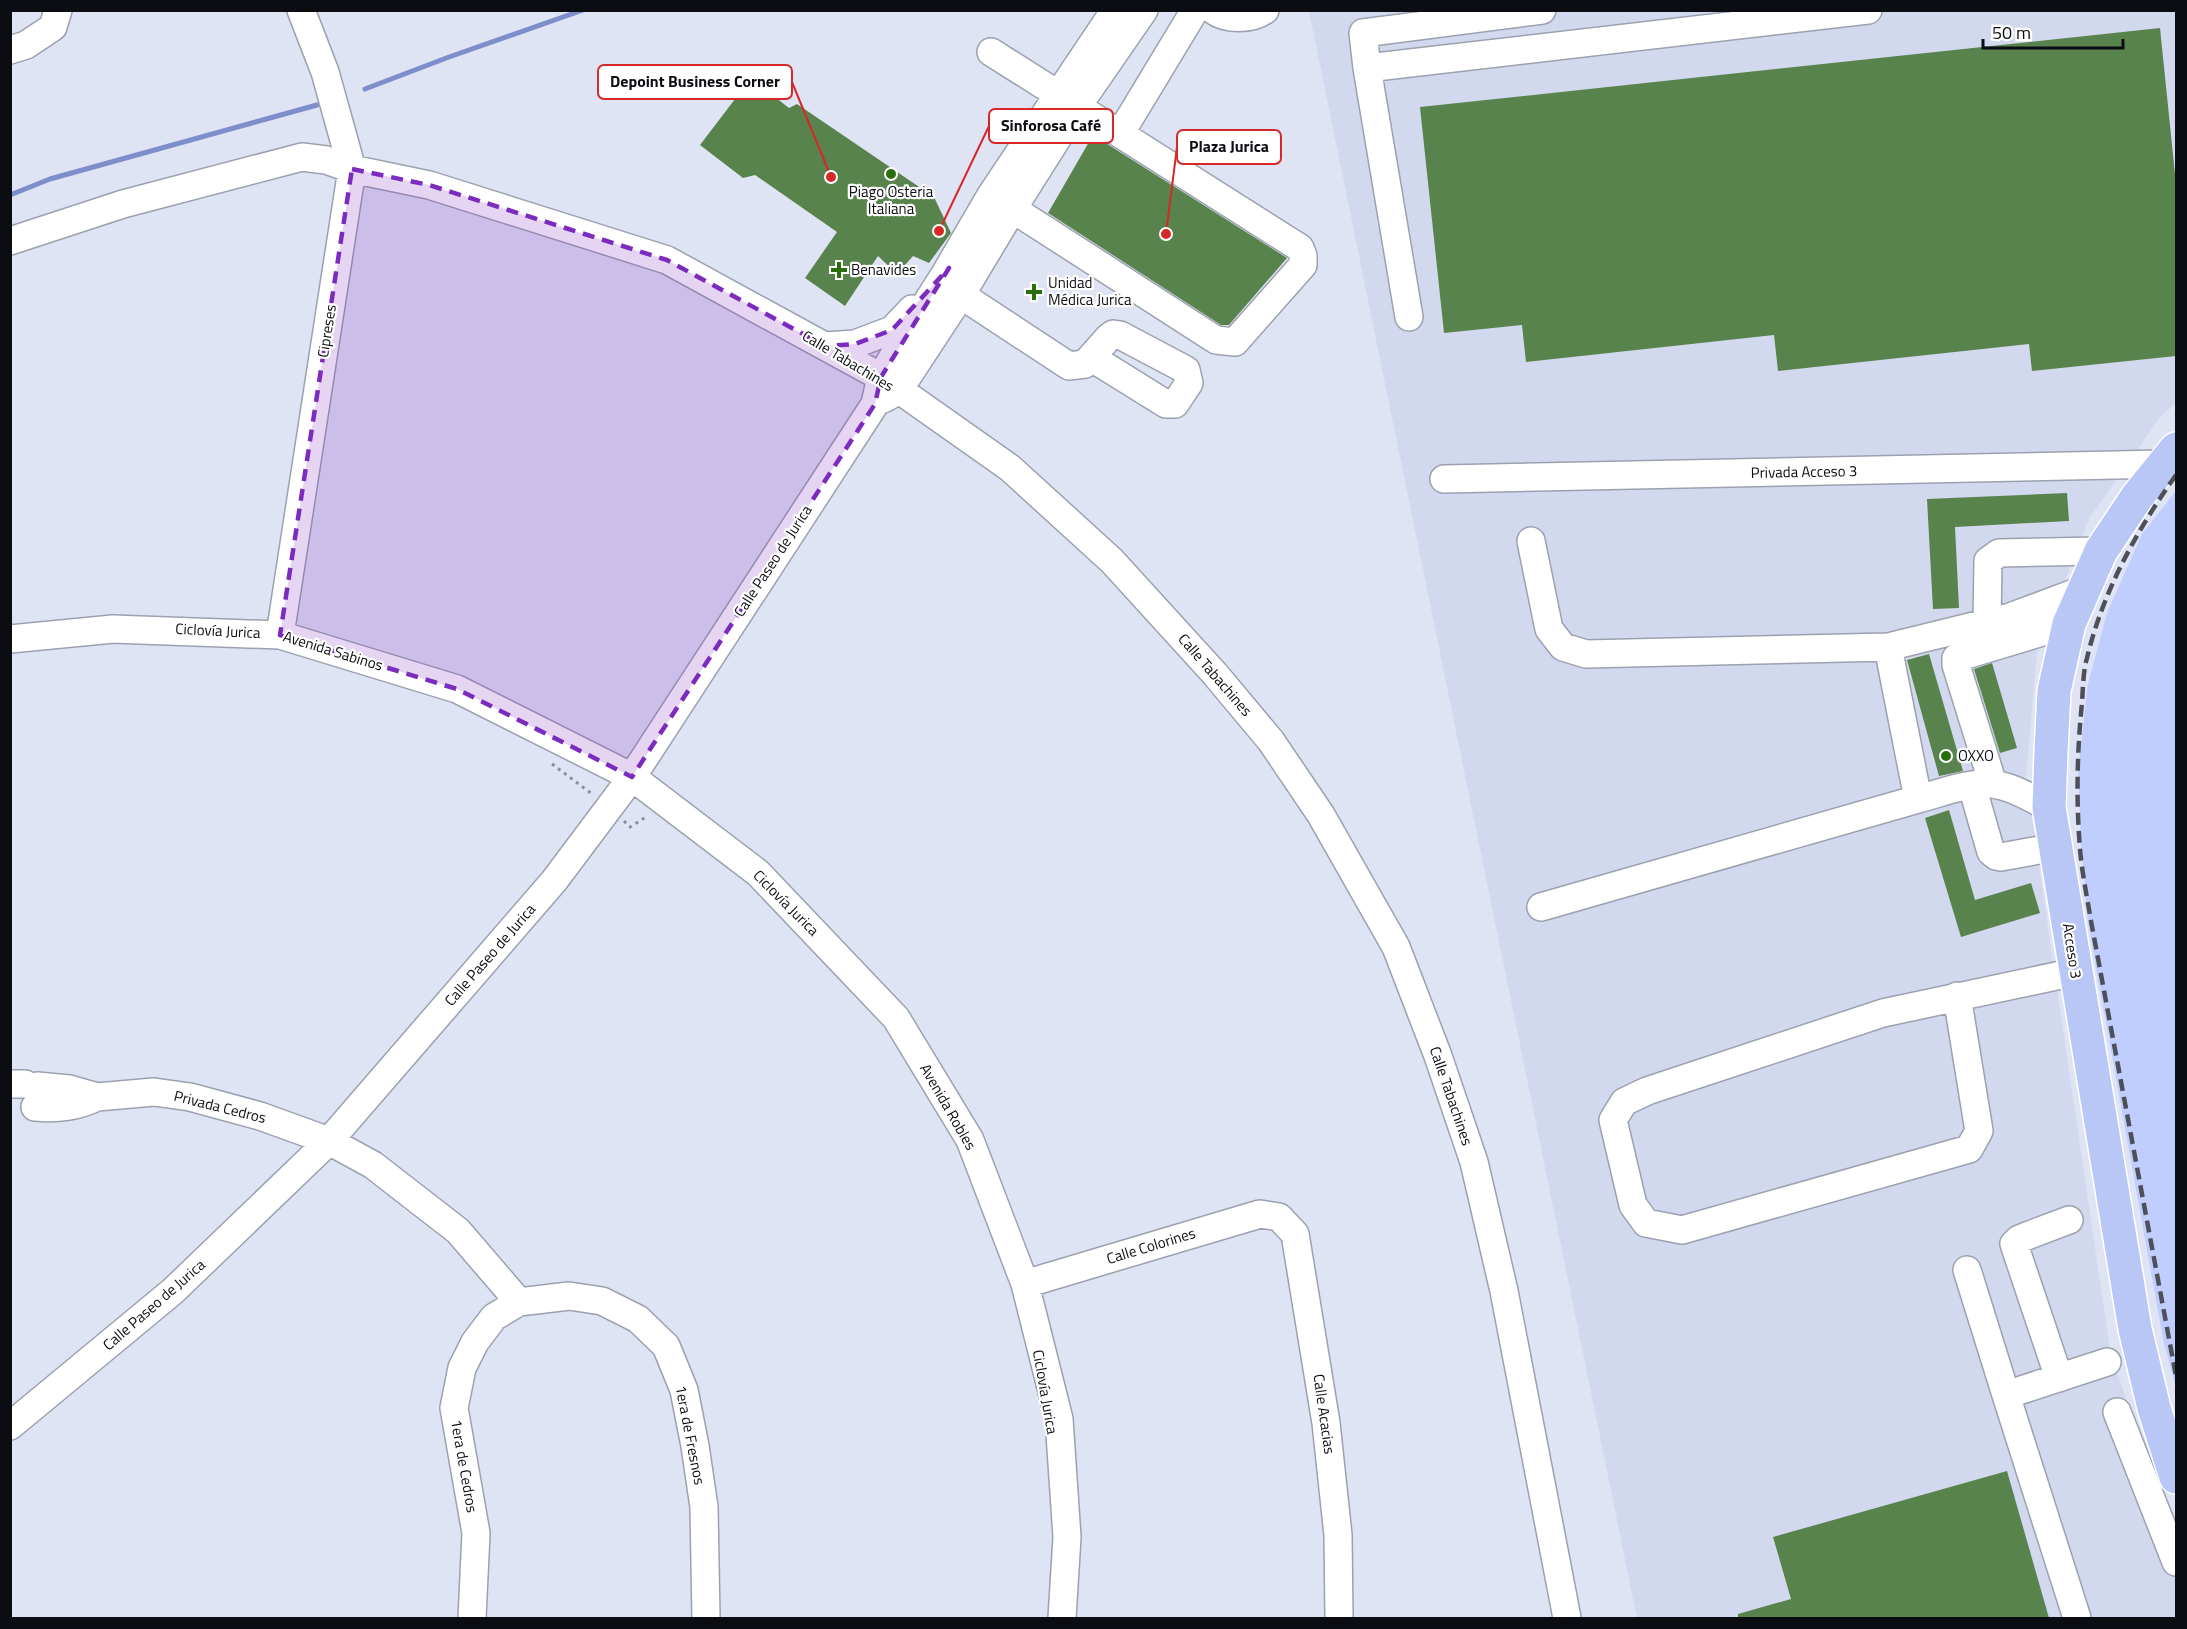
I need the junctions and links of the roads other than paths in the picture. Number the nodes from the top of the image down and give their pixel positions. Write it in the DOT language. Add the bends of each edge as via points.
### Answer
graph roads {
  1 [pos="58,10"];
  2 [pos="1115,10"];
  3 [pos="1144,10"];
  4 [pos="1195,10"];
  5 [pos="1213,10"];
  6 [pos="1265,10"];
  7 [pos="1542,10"];
  8 [pos="1868,10"];
  9 [pos="308,18"];
  10 [pos="10,50"];
  11 [pos="992,52"];
  12 [pos="1367,68"];
  13 [pos="1068,101"];
  14 [pos="1119,134"];
  15 [pos="352,169"];
  16 [pos="1001,203"];
  17 [pos="10,241"];
  18 [pos="949,268"];
  19 [pos="961,296"];
  20 [pos="1409,317"];
  21 [pos="825,346"];
  22 [pos="1092,357"];
  23 [pos="885,391"];
  24 [pos="2170,457"];
  25 [pos="1444,479"];
  26 [pos="1531,541"];
  27 [pos="2101,551"];
  28 [pos="2085,589"];
  29 [pos="1987,622"];
  30 [pos="2070,624"];
  31 [pos="280,635"];
  32 [pos="10,639"];
  33 [pos="1888,647"];
  34 [pos="632,777"];
  35 [pos="1983,785"];
  36 [pos="1918,799"];
  37 [pos="2049,807"];
  38 [pos="2056,846"];
  39 [pos="1541,907"];
  40 [pos="2075,972"];
  41 [pos="1957,996"];
  42 [pos="23,1096"];
  43 [pos="329,1141"];
  44 [pos="1279,1216"];
  45 [pos="2069,1220"];
  46 [pos="1967,1270"];
  47 [pos="1025,1284"];
  48 [pos="519,1302"];
  49 [pos="2107,1362"];
  50 [pos="2059,1378"];
  51 [pos="2006,1395"];
  52 [pos="2117,1412"];
  53 [pos="10,1426"];
  54 [pos="2176,1477"];
  55 [pos="2176,1563"];
  56 [pos="472,1618"];
  57 [pos="706,1618"];
  58 [pos="1062,1618"];
  59 [pos="1339,1618"];
  60 [pos="1567,1618"];
  61 [pos="2077,1618"];
  1 -- 10 [label="street" via="53,27 26,45"];
  2 -- 13 [label="street, Calle Paseo de Jurica"];
  3 -- 13 [label="street, Calle Paseo de Jurica"];
  4 -- 14 [label="street"];
  5 -- 6 [label="street" via="1244,18"];
  7 -- 12 [label="street" via="1366,32 1362,35"];
  8 -- 12 [label="street"];
  9 -- 15 [label="street, Cipreses"];
  11 -- 13 [label="street"];
  12 -- 20 [label="street"];
  13 -- 14 [label="street"];
  13 -- 16 [label="street, Calle Paseo de Jurica"];
  14 -- 16 [label="street" via="1300,248 1303,265 1235,342 1216,340"];
  15 -- 17 [label="street, Calle Tabachines" via="302,157 123,204"];
  15 -- 21 [label="street, Calle Tabachines" via="429,185 667,260"];
  15 -- 31 [label="street, Cipreses"];
  16 -- 18 [label="street, Calle Paseo de Jurica"];
  16 -- 19 [label="street, Calle Paseo de Jurica"];
  18 -- 21 [label="street" via="892,330 855,344"];
  18 -- 23 [label="street, Calle Paseo de Jurica" via="901,343"];
  19 -- 22 [label="street" via="1069,366 1085,364"];
  19 -- 23 [label="street, Calle Paseo de Jurica"];
  21 -- 23 [label="street, Calle Tabachines"];
  23 -- 34 [label="street, Calle Paseo de Jurica"];
  23 -- 60 [label="street, Calle Tabachines" via="1010,468 1112,561 1271,741 1321,815 1396,947 1474,1162 1504,1292"];
  24 -- 25 [label="street, Privada Acceso 3"];
  24 -- 27 [label="main road, Acceso 3"];
  26 -- 33 [label="street" via="1549,629 1563,647 1586,654"];
  27 -- 28 [label="main road, Acceso 3"];
  27 -- 29 [label="street" via="1999,553 1992,557 1988,561"];
  28 -- 29 [label="street"];
  28 -- 30 [label="main road, Acceso 3"];
  29 -- 33 [label="street"];
  30 -- 35 [label="street" via="1956,658"];
  30 -- 37 [label="main road, Acceso 3" via="2054,691"];
  31 -- 32 [label="street, Avenida Sabinos" via="113,629"];
  31 -- 34 [label="street, Avenida Sabinos" via="457,688"];
  33 -- 36 [label="street"];
  34 -- 43 [label="street, Calle Paseo de Jurica" via="554,881"];
  34 -- 47 [label="street, Avenida Robles" via="758,873 896,1018 970,1140"];
  35 -- 36 [label="street"];
  35 -- 37 [label="street" via="2023,794"];
  35 -- 38 [label="street" via="1992,852 1996,856"];
  36 -- 39 [label="street"];
  37 -- 38 [label="main road, Acceso 3"];
  38 -- 40 [label="main road, Acceso 3"];
  40 -- 41 [label="street"];
  40 -- 54 [label="main road, Acceso 3" via="2134,1329"];
  41 -- 41 [label="street" via="1883,1013 1624,1102 1613,1120 1633,1205 1646,1223 1682,1230 1969,1149 1979,1131"];
  42 -- 43 [label="street, Privada Cedros" via="64,1108 97,1097 153,1092 190,1097 260,1116"];
  43 -- 48 [label="street, Privada Cedros" via="373,1165 458,1231"];
  43 -- 53 [label="street, Calle Paseo de Jurica" via="173,1291"];
  44 -- 47 [label="street, Calle Colorines" via="1260,1214"];
  44 -- 59 [label="street, Calle Acacias" via="1295,1234 1326,1423 1338,1534"];
  45 -- 50 [label="street" via="2014,1244"];
  46 -- 51 [label="street"];
  47 -- 58 [label="street, Avenida Robles" via="1059,1419 1067,1537"];
  48 -- 56 [label="street, 1era de Cedros" via="494,1317 476,1342 462,1368 454,1408 476,1533"];
  48 -- 57 [label="street, 1era de Fresnos" via="569,1296 602,1301 638,1319 666,1346 684,1390 704,1507"];
  49 -- 50 [label="street"];
  50 -- 51 [label="street"];
  51 -- 61 [label="street"];
  52 -- 55 [label="street"];
}
